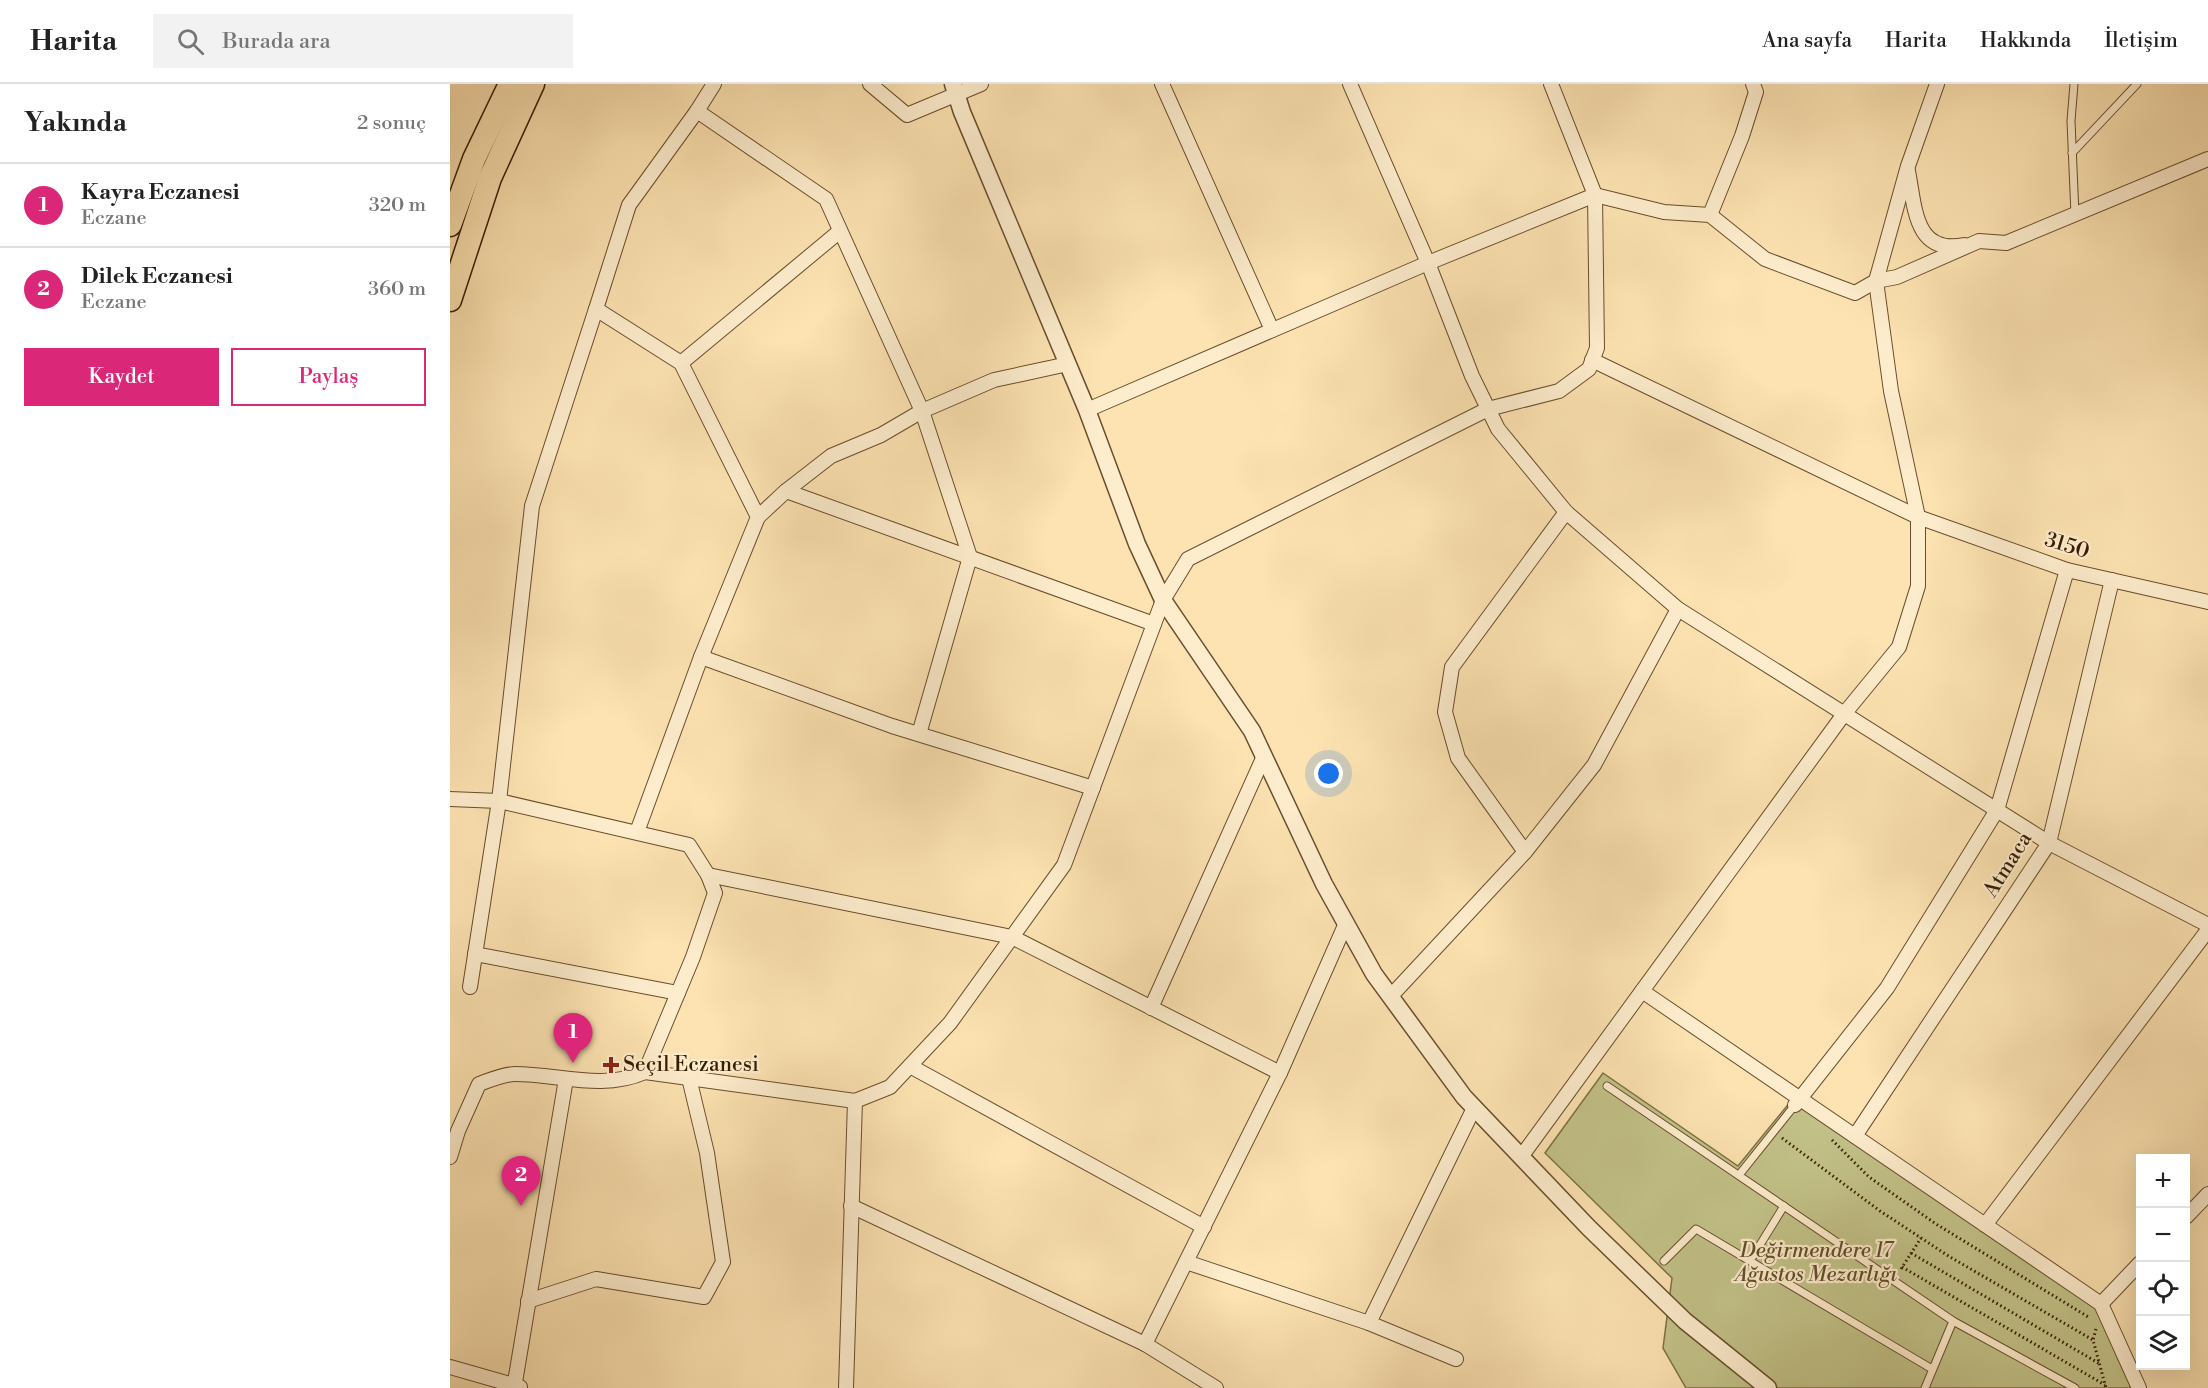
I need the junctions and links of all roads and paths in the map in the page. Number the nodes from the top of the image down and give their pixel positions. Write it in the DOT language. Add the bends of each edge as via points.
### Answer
graph roads {
  1 [pos="510,84"];
  2 [pos="533,84"];
  3 [pos="714,84"];
  4 [pos="870,84"];
  5 [pos="981,84"];
  6 [pos="1162,84"];
  7 [pos="1350,84"];
  8 [pos="1551,84"];
  9 [pos="1753,84"];
  10 [pos="1937,84"];
  11 [pos="2074,84"];
  12 [pos="2138,84"];
  13 [pos="955,89"];
  14 [pos="697,111"];
  15 [pos="2072,153"];
  16 [pos="2208,159"];
  17 [pos="1908,166"];
  18 [pos="1595,195"];
  19 [pos="1710,215"];
  20 [pos="2074,215"];
  21 [pos="450,225"];
  22 [pos="840,231"];
  23 [pos="1979,241"];
  24 [pos="1428,263"];
  25 [pos="1876,281"];
  26 [pos="450,300"];
  27 [pos="596,309"];
  28 [pos="1272,330"];
  29 [pos="1592,360"];
  30 [pos="681,363"];
  31 [pos="1068,364"];
  32 [pos="1488,409"];
  33 [pos="1087,410"];
  34 [pos="922,411"];
  35 [pos="786,491"];
  36 [pos="1566,512"];
  37 [pos="758,517"];
  38 [pos="1918,517"];
  39 [pos="970,557"];
  40 [pos="2067,570"];
  41 [pos="2112,580"];
  42 [pos="1163,600"];
  43 [pos="2208,602"];
  44 [pos="1678,609"];
  45 [pos="1154,624"];
  46 [pos="701,657"];
  47 [pos="1844,714"];
  48 [pos="919,734"];
  49 [pos="1264,756"];
  50 [pos="1093,788"];
  51 [pos="450,799"];
  52 [pos="500,801"];
  53 [pos="1997,810"];
  54 [pos="637,832"];
  55 [pos="2049,843"];
  56 [pos="1525,852"];
  57 [pos="708,875"];
  58 [pos="1346,923"];
  59 [pos="2208,925"];
  60 [pos="2208,930"];
  61 [pos="1012,937"];
  62 [pos="476,954"];
  63 [pos="470,987"];
  64 [pos="1642,991"];
  65 [pos="678,993"];
  66 [pos="1390,997"];
  67 [pos="1151,1008"];
  68 [pos="910,1066"];
  69 [pos="645,1072"];
  70 [pos="1280,1073"];
  71 [pos="689,1078"];
  72 [pos="566,1079"];
  73 [pos="1607,1086"];
  74 [pos="855,1101"];
  75 [pos="1798,1102"];
  76 [pos="1474,1108"];
  77 [pos="1774,1132"];
  78 [pos="1855,1136"];
  79 [pos="450,1157"];
  80 [pos="1521,1157"];
  81 [pos="1863,1171"];
  82 [pos="1739,1175"];
  83 [pos="2208,1194"];
  84 [pos="851,1206"];
  85 [pos="1784,1206"];
  86 [pos="2190,1213"];
  87 [pos="1985,1225"];
  88 [pos="1203,1227"];
  89 [pos="1921,1238"];
  90 [pos="1911,1253"];
  91 [pos="1664,1261"];
  92 [pos="1750,1261"];
  93 [pos="1186,1262"];
  94 [pos="1902,1267"];
  95 [pos="2136,1267"];
  96 [pos="1893,1280"];
  97 [pos="528,1301"];
  98 [pos="2101,1304"];
  99 [pos="1953,1321"];
  100 [pos="1369,1323"];
  101 [pos="2093,1340"];
  102 [pos="1145,1344"];
  103 [pos="1456,1359"];
  104 [pos="2100,1364"];
  105 [pos="450,1367"];
  106 [pos="1932,1369"];
  107 [pos="2106,1386"];
  108 [pos="517,1387"];
  109 [pos="846,1388"];
  110 [pos="1216,1388"];
  111 [pos="1768,1388"];
  112 [pos="1924,1388"];
  113 [pos="2075,1388"];
  114 [pos="2139,1388"];
  1 -- 21 [label="highway" via="474,159"];
  2 -- 26 [label="highway" via="490,178"];
  3 -- 14 [label="street"];
  4 -- 13 [label="street" via="907,115"];
  5 -- 13 [label="street"];
  6 -- 28 [label="street"];
  7 -- 24 [label="street"];
  8 -- 18 [label="street"];
  9 -- 19 [label="street" via="1756,92 1742,136"];
  10 -- 17 [label="street"];
  11 -- 15 [label="lane"];
  12 -- 15 [label="lane"];
  13 -- 31 [label="street"];
  14 -- 22 [label="street" via="826,199"];
  14 -- 27 [label="street" via="629,206"];
  15 -- 20 [label="lane"];
  16 -- 20 [label="street"];
  17 -- 23 [label="street" via="1917,223 1923,235 1935,243 1955,247"];
  17 -- 25 [label="street"];
  18 -- 19 [label="street" via="1664,212"];
  18 -- 24 [label="street"];
  18 -- 29 [label="street" via="1597,348"];
  19 -- 25 [label="street" via="1765,259 1855,292"];
  20 -- 23 [label="street" via="2006,243"];
  22 -- 30 [label="street"];
  22 -- 34 [label="street"];
  23 -- 25 [label="street" via="1897,277"];
  24 -- 28 [label="street"];
  24 -- 32 [label="street"];
  25 -- 38 [label="street" via="1891,391"];
  27 -- 30 [label="street"];
  27 -- 52 [label="street" via="532,506"];
  28 -- 33 [label="street"];
  29 -- 32 [label="street" via="1589,369 1559,391"];
  29 -- 38 [label="street, 3150"];
  30 -- 37 [label="street"];
  31 -- 33 [label="street"];
  31 -- 34 [label="street" via="994,380"];
  32 -- 36 [label="street" via="1498,429"];
  32 -- 42 [label="street" via="1188,559"];
  33 -- 42 [label="street" via="1137,544"];
  34 -- 35 [label="street" via="881,435 831,456"];
  34 -- 39 [label="street"];
  35 -- 37 [label="street"];
  35 -- 39 [label="street"];
  36 -- 44 [label="street"];
  36 -- 56 [label="street" via="1452,667 1445,712 1458,758"];
  37 -- 46 [label="street"];
  38 -- 40 [label="street, 3150"];
  38 -- 47 [label="street" via="1918,586 1899,647"];
  39 -- 45 [label="street"];
  39 -- 48 [label="street"];
  40 -- 41 [label="street, 3150"];
  40 -- 53 [label="street"];
  41 -- 43 [label="street, 3150"];
  41 -- 55 [label="street, Atmaca"];
  42 -- 45 [label="street"];
  42 -- 49 [label="street" via="1252,731"];
  44 -- 47 [label="street"];
  44 -- 56 [label="street" via="1594,765"];
  45 -- 50 [label="street"];
  46 -- 48 [label="street"];
  46 -- 54 [label="street"];
  47 -- 53 [label="street"];
  47 -- 64 [label="street"];
  48 -- 50 [label="street"];
  49 -- 58 [label="street"];
  49 -- 67 [label="street"];
  50 -- 61 [label="street" via="1064,864"];
  51 -- 52 [label="street"];
  52 -- 54 [label="street"];
  52 -- 62 [label="street"];
  53 -- 55 [label="street"];
  53 -- 75 [label="street" via="1887,988"];
  54 -- 57 [label="street" via="689,845"];
  55 -- 59 [label="street"];
  55 -- 78 [label="street, Atmaca"];
  56 -- 66 [label="street"];
  57 -- 61 [label="street"];
  57 -- 65 [label="street" via="715,894"];
  58 -- 66 [label="street"];
  58 -- 70 [label="street"];
  60 -- 87 [label="street"];
  61 -- 67 [label="street"];
  61 -- 68 [label="street" via="950,1023"];
  62 -- 63 [label="street"];
  62 -- 65 [label="street"];
  64 -- 75 [label="street"];
  64 -- 80 [label="street"];
  65 -- 69 [label="street"];
  66 -- 76 [label="street"];
  67 -- 70 [label="street"];
  68 -- 74 [label="street" via="890,1087"];
  68 -- 88 [label="street"];
  69 -- 71 [label="street"];
  69 -- 72 [label="street" via="629,1080"];
  70 -- 88 [label="street"];
  71 -- 74 [label="street"];
  71 -- 97 [label="street" via="707,1153 723,1262 704,1297 596,1279"];
  72 -- 79 [label="street" via="513,1073 479,1084"];
  72 -- 97 [label="street"];
  73 -- 82 [label="lane"];
  74 -- 84 [label="street"];
  75 -- 77 [label="lane"];
  75 -- 78 [label="street"];
  76 -- 80 [label="street"];
  76 -- 100 [label="street"];
  77 -- 82 [label="lane"];
  77 -- 89 [label="path"];
  78 -- 87 [label="street"];
  80 -- 111 [label="street" via="1685,1321"];
  81 -- 101 [label="path" via="1936,1224 2097,1322"];
  82 -- 85 [label="lane"];
  83 -- 86 [label="street"];
  84 -- 102 [label="street"];
  84 -- 109 [label="street"];
  85 -- 92 [label="lane"];
  85 -- 96 [label="lane"];
  87 -- 98 [label="street"];
  88 -- 93 [label="street"];
  89 -- 90 [label="path"];
  89 -- 101 [label="path"];
  90 -- 94 [label="path"];
  90 -- 104 [label="path"];
  91 -- 92 [label="lane" via="1696,1229"];
  92 -- 106 [label="lane"];
  93 -- 100 [label="street"];
  93 -- 102 [label="street"];
  94 -- 96 [label="path"];
  94 -- 107 [label="path"];
  95 -- 98 [label="street"];
  96 -- 99 [label="lane"];
  97 -- 108 [label="street"];
  98 -- 114 [label="street"];
  99 -- 106 [label="lane"];
  99 -- 113 [label="lane"];
  100 -- 103 [label="street"];
  101 -- 104 [label="path"];
  102 -- 110 [label="street"];
  104 -- 107 [label="path"];
  105 -- 108 [label="street"];
  106 -- 112 [label="lane"];
}
